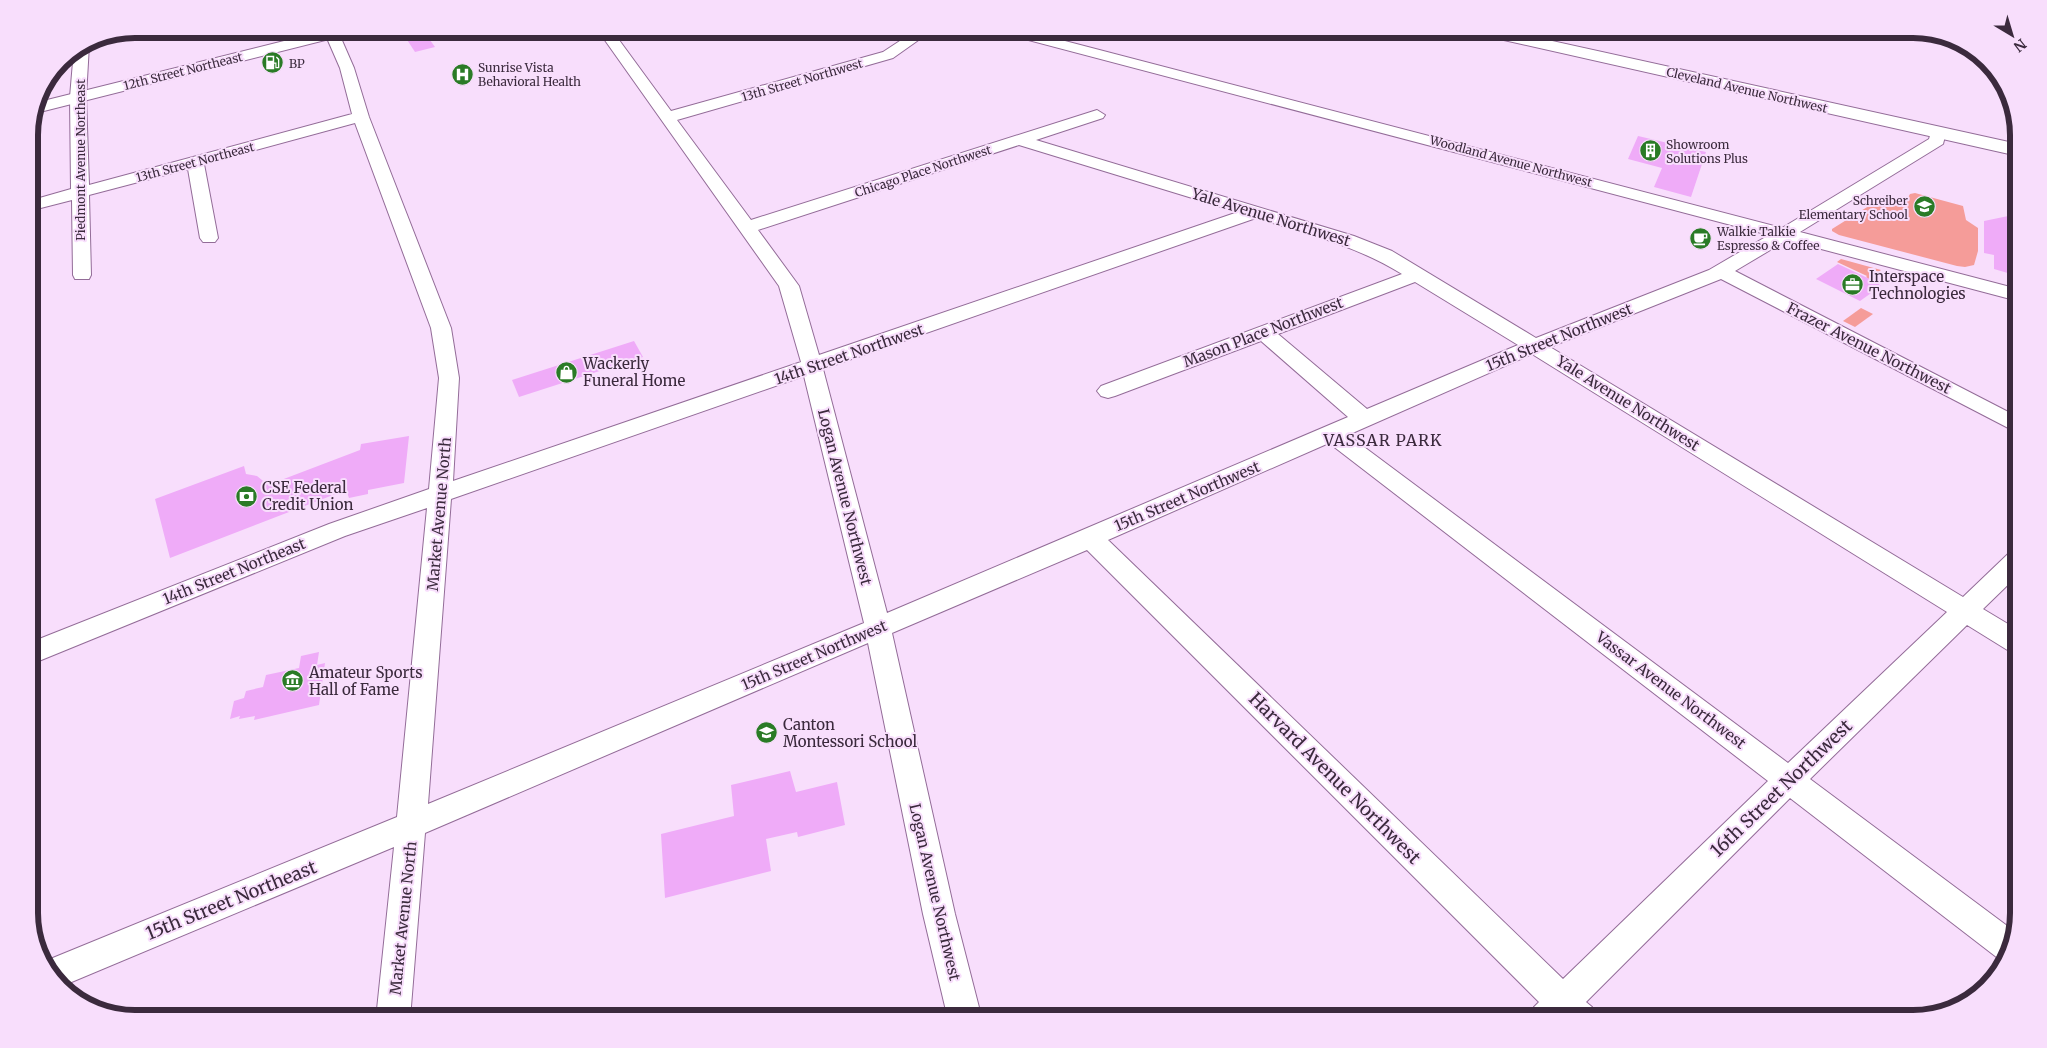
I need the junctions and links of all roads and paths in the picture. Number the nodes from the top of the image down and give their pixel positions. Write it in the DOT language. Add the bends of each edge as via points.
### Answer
graph roads {
  1 [pos="305,38"];
  2 [pos="335,38"];
  3 [pos="611,38"];
  4 [pos="914,38"];
  5 [pos="1040,38"];
  6 [pos="1056,38"];
  7 [pos="1516,38"];
  8 [pos="1538,38"];
  9 [pos="1052,41"];
  10 [pos="1534,42"];
  11 [pos="81,54"];
  12 [pos="78,97"];
  13 [pos="42,106"];
  14 [pos="1097,115"];
  15 [pos="361,117"];
  16 [pos="669,117"];
  17 [pos="1938,132"];
  18 [pos="1019,140"];
  19 [pos="2009,148"];
  20 [pos="195,162"];
  21 [pos="79,193"];
  22 [pos="38,204"];
  23 [pos="1255,212"];
  24 [pos="748,226"];
  25 [pos="1786,234"];
  26 [pos="209,238"];
  27 [pos="1721,271"];
  28 [pos="1418,274"];
  29 [pos="82,275"];
  30 [pos="2009,293"];
  31 [pos="1263,332"];
  32 [pos="1534,346"];
  33 [pos="812,366"];
  34 [pos="1108,391"];
  35 [pos="1364,419"];
  36 [pos="2009,421"];
  37 [pos="1331,433"];
  38 [pos="441,493"];
  39 [pos="1090,538"];
  40 [pos="2010,568"];
  41 [pos="1965,610"];
  42 [pos="878,628"];
  43 [pos="2010,638"];
  44 [pos="38,650"];
  45 [pos="1791,780"];
  46 [pos="412,825"];
  47 [pos="2004,944"];
  48 [pos="58,972"];
  49 [pos="394,1010"];
  50 [pos="963,1010"];
  51 [pos="1559,1010"];
  52 [pos="1567,1010"];
  1 -- 12 [label="main road, 12th Street Northeast"];
  2 -- 15 [label="street, Market Avenue North"];
  3 -- 16 [label="street, Logan Avenue Northwest"];
  4 -- 16 [label="street, 13th Street Northwest" via="888,55"];
  5 -- 9 [label="street, Woodland Avenue Northwest"];
  6 -- 9 [label="street"];
  7 -- 10 [label="main road, Cleveland Avenue Northwest"];
  8 -- 10 [label="street"];
  9 -- 25 [label="street, Woodland Avenue Northwest"];
  10 -- 17 [label="main road, Cleveland Avenue Northwest"];
  11 -- 12 [label="street, Piedmont Avenue Northeast"];
  12 -- 13 [label="main road, 12th Street Northeast"];
  12 -- 21 [label="street, Piedmont Avenue Northeast"];
  14 -- 18 [label="street, Chicago Place Northwest"];
  15 -- 20 [label="street, 13th Street Northeast"];
  15 -- 38 [label="street, Market Avenue North" via="445,345 449,386"];
  16 -- 24 [label="street, Logan Avenue Northwest"];
  17 -- 19 [label="main road, Cleveland Avenue Northwest"];
  17 -- 25 [label="street, 15th Street Northwest" via="1937,141"];
  18 -- 23 [label="street, Yale Avenue Northwest"];
  18 -- 24 [label="street, Chicago Place Northwest"];
  20 -- 21 [label="street, 13th Street Northeast"];
  20 -- 26 [label="street"];
  21 -- 22 [label="street, 13th Street Northeast"];
  21 -- 29 [label="street, Piedmont Avenue Northeast"];
  23 -- 28 [label="street, Yale Avenue Northwest" via="1367,247"];
  23 -- 33 [label="street, 14th Street Northwest"];
  24 -- 33 [label="street, Logan Avenue Northwest" via="789,286"];
  25 -- 27 [label="street, 15th Street Northwest"];
  25 -- 30 [label="street, Woodland Avenue Northwest"];
  27 -- 32 [label="street, 15th Street Northwest"];
  27 -- 36 [label="street, Frazer Avenue Northwest"];
  28 -- 31 [label="street, Mason Place Northwest"];
  28 -- 32 [label="street, Yale Avenue Northwest"];
  31 -- 34 [label="street, Mason Place Northwest"];
  31 -- 35 [label="street"];
  32 -- 35 [label="street, 15th Street Northwest"];
  32 -- 41 [label="street, Yale Avenue Northwest"];
  33 -- 38 [label="street, 14th Street Northwest"];
  33 -- 42 [label="street, Logan Avenue Northwest"];
  35 -- 37 [label="street, 15th Street Northwest"];
  37 -- 39 [label="street, 15th Street Northwest"];
  37 -- 45 [label="street, Vassar Avenue Northwest"];
  38 -- 44 [label="street, 14th Street Northeast" via="328,534"];
  38 -- 46 [label="street, Market Avenue North"];
  39 -- 42 [label="street, 15th Street Northwest"];
  39 -- 51 [label="street, Harvard Avenue Northwest"];
  40 -- 41 [label="street, 16th Street Northwest"];
  41 -- 43 [label="street, Yale Avenue Northwest"];
  41 -- 45 [label="street, 16th Street Northwest"];
  42 -- 46 [label="street, 15th Street Northwest"];
  42 -- 50 [label="street, Logan Avenue Northwest"];
  45 -- 47 [label="street, Vassar Avenue Northwest"];
  45 -- 52 [label="street, 16th Street Northwest" via="1682,883"];
  46 -- 48 [label="street, 15th Street Northeast"];
  46 -- 49 [label="street, Market Avenue North"];
}
